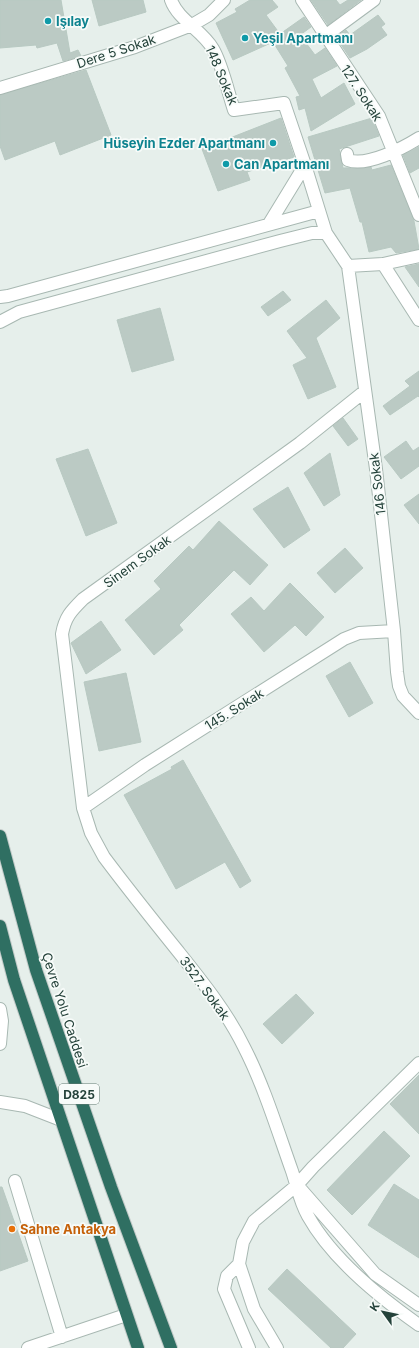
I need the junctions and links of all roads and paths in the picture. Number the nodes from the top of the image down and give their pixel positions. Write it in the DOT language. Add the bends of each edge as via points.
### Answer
graph roads {
  1 [pos="171,0"];
  2 [pos="224,0"];
  3 [pos="302,0"];
  4 [pos="374,0"];
  5 [pos="192,25"];
  6 [pos="324,36"];
  7 [pos="0,88"];
  8 [pos="419,138"];
  9 [pos="394,152"];
  10 [pos="347,154"];
  11 [pos="305,165"];
  12 [pos="319,211"];
  13 [pos="419,216"];
  14 [pos="269,224"];
  15 [pos="326,233"];
  16 [pos="419,256"];
  17 [pos="383,264"];
  18 [pos="348,266"];
  19 [pos="0,297"];
  20 [pos="419,320"];
  21 [pos="0,322"];
  22 [pos="366,392"];
  23 [pos="394,631"];
  24 [pos="419,698"];
  25 [pos="407,700"];
  26 [pos="419,713"];
  27 [pos="83,808"];
  28 [pos="0,836"];
  29 [pos="0,926"];
  30 [pos="0,1009"];
  31 [pos="0,1044"];
  32 [pos="419,1063"];
  33 [pos="0,1102"];
  34 [pos="61,1120"];
  35 [pos="14,1181"];
  36 [pos="297,1186"];
  37 [pos="239,1264"];
  38 [pos="419,1306"];
  39 [pos="126,1315"];
  40 [pos="419,1325"];
  41 [pos="62,1337"];
  42 [pos="28,1348"];
  43 [pos="138,1348"];
  44 [pos="171,1348"];
  45 [pos="249,1348"];
  46 [pos="277,1348"];
  1 -- 5 [label="street, 148 Sokak" via="179,13"];
  2 -- 5 [label="street, Dere 5 Sokak" via="209,15"];
  3 -- 6 [label="street, 127. Sokak"];
  4 -- 6 [label="street"];
  5 -- 7 [label="street, Dere 5 Sokak" via="135,47"];
  5 -- 11 [label="street, 148 Sokak" via="214,50 234,110 284,104"];
  6 -- 9 [label="street, 127. Sokak" via="379,116"];
  8 -- 9 [label="street"];
  9 -- 10 [label="street" via="354,162 348,160"];
  9 -- 13 [label="street, 127. Sokak"];
  11 -- 12 [label="street, 148 Sokak"];
  11 -- 14 [label="street"];
  12 -- 14 [label="street"];
  12 -- 15 [label="street, 148 Sokak"];
  14 -- 19 [label="street"];
  15 -- 18 [label="street, 148 Sokak"];
  15 -- 21 [label="street" via="280,241 19,312"];
  16 -- 17 [label="street"];
  17 -- 18 [label="street"];
  17 -- 20 [label="street"];
  18 -- 22 [label="street, 146 Sokak"];
  22 -- 23 [label="street, 146 Sokak"];
  22 -- 27 [label="street, Sinem Sokak" via="73,608 65,620 62,634"];
  23 -- 25 [label="street, 146 Sokak" via="399,686"];
  23 -- 27 [label="street, 145. Sokak" via="359,633 344,639 145,765"];
  24 -- 25 [label="street"];
  25 -- 26 [label="street, 146 Sokak"];
  27 -- 36 [label="street, 3527. Sokak" via="91,832 104,857 198,977 244,1046"];
  28 -- 44 [label="highway, Çevre Yolu Caddesi / D825" via="36,970 111,1187"];
  29 -- 34 [label="highway, D825" via="14,980"];
  30 -- 31 [label="street"];
  32 -- 36 [label="street" via="313,1167"];
  33 -- 34 [label="street" via="25,1106"];
  34 -- 39 [label="highway, D825"];
  35 -- 41 [label="street"];
  36 -- 37 [label="street" via="254,1221 243,1242"];
  36 -- 38 [label="street, 3527. Sokak" via="375,1274"];
  36 -- 40 [label="street, 3527. Sokak" via="304,1209 321,1236 361,1280"];
  37 -- 45 [label="street" via="227,1276 224,1289"];
  37 -- 46 [label="street" via="254,1308"];
  39 -- 41 [label="street"];
  39 -- 43 [label="highway, D825"];
  41 -- 42 [label="street"];
}
